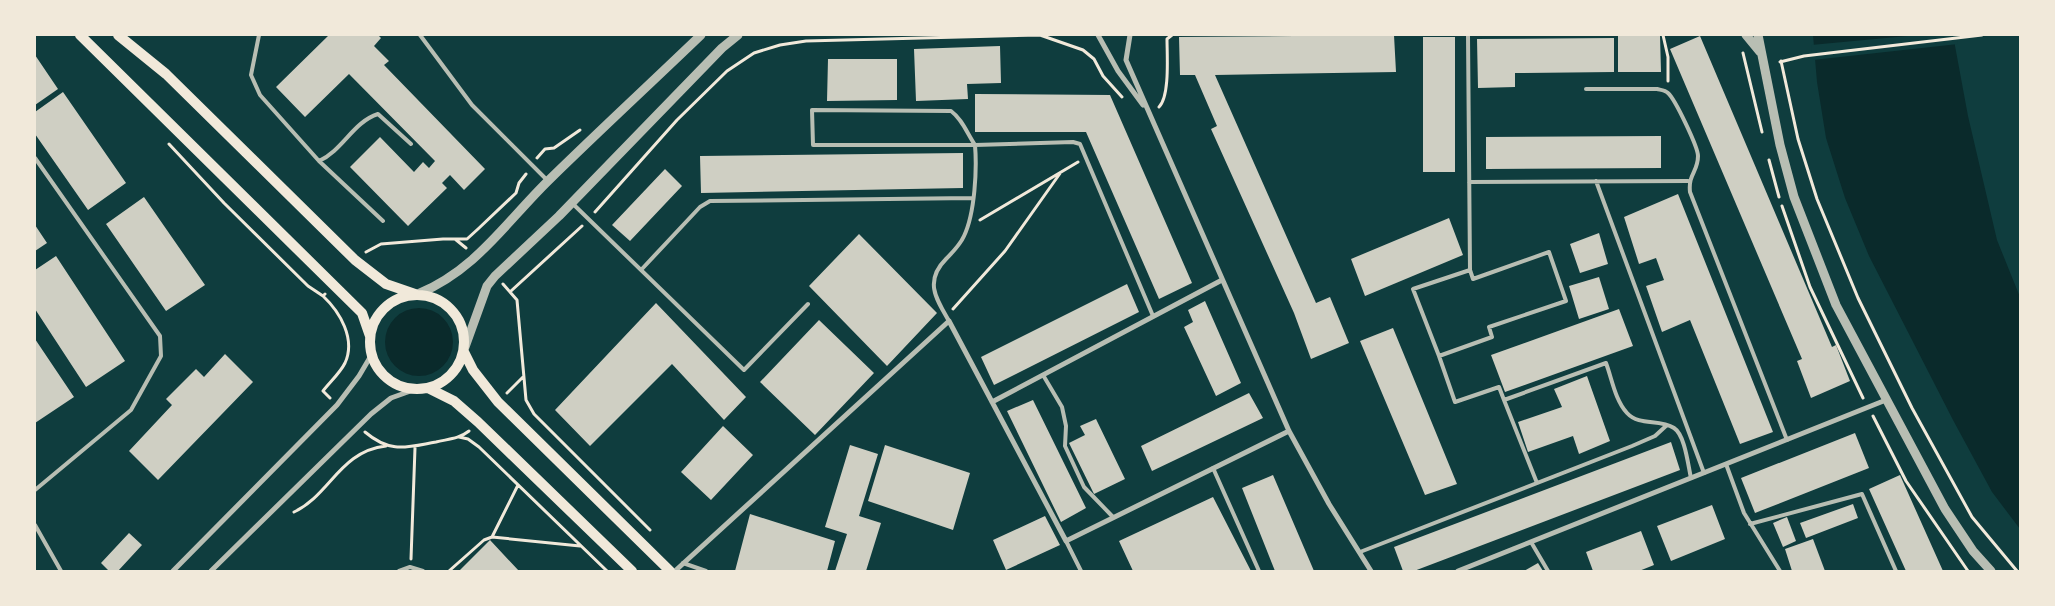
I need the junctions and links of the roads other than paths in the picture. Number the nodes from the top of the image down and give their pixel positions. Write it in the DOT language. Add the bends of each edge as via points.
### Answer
graph roads {
  1 [pos="80,35"];
  2 [pos="118,35"];
  3 [pos="260,35"];
  4 [pos="420,35"];
  5 [pos="701,35"];
  6 [pos="738,35"];
  7 [pos="1098,35"];
  8 [pos="1130,35"];
  9 [pos="1468,35"];
  10 [pos="1746,35"];
  11 [pos="1758,35"];
  12 [pos="1761,54"];
  13 [pos="1586,89"];
  14 [pos="1149,114"];
  15 [pos="410,144"];
  16 [pos="975,144"];
  17 [pos="35,158"];
  18 [pos="319,161"];
  19 [pos="548,181"];
  20 [pos="1596,181"];
  21 [pos="1688,181"];
  22 [pos="1469,182"];
  23 [pos="972,198"];
  24 [pos="572,203"];
  25 [pos="383,221"];
  26 [pos="641,270"];
  27 [pos="1470,270"];
  28 [pos="1222,280"];
  29 [pos="417,294"];
  30 [pos="808,304"];
  31 [pos="1154,316"];
  32 [pos="948,319"];
  33 [pos="370,336"];
  34 [pos="464,349"];
  35 [pos="372,354"];
  36 [pos="1438,356"];
  37 [pos="1044,374"];
  38 [pos="428,388"];
  39 [pos="416,389"];
  40 [pos="1504,400"];
  41 [pos="1886,400"];
  42 [pos="992,402"];
  43 [pos="1667,425"];
  44 [pos="1289,431"];
  45 [pos="1787,440"];
  46 [pos="1726,464"];
  47 [pos="1213,468"];
  48 [pos="1704,472"];
  49 [pos="1691,478"];
  50 [pos="1537,484"];
  51 [pos="35,490"];
  52 [pos="1113,517"];
  53 [pos="1750,524"];
  54 [pos="35,525"];
  55 [pos="1066,541"];
  56 [pos="1531,542"];
  57 [pos="1360,552"];
  58 [pos="683,563"];
  59 [pos="61,571"];
  60 [pos="173,571"];
  61 [pos="210,571"];
  62 [pos="399,571"];
  63 [pos="423,571"];
  64 [pos="632,571"];
  65 [pos="670,571"];
  66 [pos="675,571"];
  67 [pos="706,571"];
  68 [pos="1081,571"];
  69 [pos="1259,571"];
  70 [pos="1371,571"];
  71 [pos="1458,571"];
  72 [pos="1548,571"];
  73 [pos="1780,571"];
  74 [pos="1896,571"];
  75 [pos="1991,571"];
  1 -- 33 [label="main road" via="362,313"];
  2 -- 29 [label="main road" via="166,74 355,260 386,284"];
  3 -- 18 [label="lane" via="252,75 260,95"];
  4 -- 19 [label="lane" via="472,105"];
  5 -- 19 [label="street"];
  6 -- 24 [label="street"];
  7 -- 14 [label="street" via="1118,71"];
  8 -- 14 [label="street" via="1126,60"];
  9 -- 22 [label="lane"];
  10 -- 12 [label="street"];
  11 -- 12 [label="street"];
  12 -- 41 [label="street" via="1794,197 1836,305"];
  13 -- 21 [label="lane" via="1657,89 1667,92 1698,153 1697,164"];
  14 -- 28 [label="street"];
  15 -- 18 [label="lane" via="378,114 365,118 329,156"];
  16 -- 16 [label="lane" via="959,117 951,111 812,110 813,145"];
  16 -- 23 [label="lane" via="977,163"];
  16 -- 31 [label="lane" via="1080,144"];
  17 -- 51 [label="lane" via="160,336 161,356 131,410"];
  18 -- 25 [label="lane"];
  19 -- 29 [label="street" via="466,267 442,284"];
  20 -- 21 [label="lane"];
  20 -- 22 [label="lane"];
  20 -- 48 [label="lane"];
  21 -- 45 [label="lane"];
  22 -- 27 [label="lane"];
  23 -- 26 [label="lane" via="710,201 700,207"];
  23 -- 32 [label="lane" via="967,227 956,249 934,273 938,302"];
  24 -- 26 [label="lane"];
  24 -- 34 [label="street" via="487,286"];
  26 -- 30 [label="lane" via="744,370"];
  27 -- 36 [label="lane" via="1413,289"];
  27 -- 36 [label="lane" via="1473,279 1549,252 1566,300 1489,327 1492,337"];
  28 -- 31 [label="street"];
  28 -- 44 [label="street"];
  29 -- 33 [label="main road" via="402,296 381,311"];
  29 -- 34 [label="main road" via="434,297 447,304 458,316 464,331"];
  31 -- 37 [label="street"];
  32 -- 42 [label="street"];
  32 -- 58 [label="street"];
  33 -- 35 [label="main road"];
  34 -- 38 [label="main road" via="451,375"];
  34 -- 65 [label="main road" via="472,370 498,402"];
  35 -- 39 [label="main road" via="388,379"];
  35 -- 60 [label="street" via="337,405"];
  36 -- 40 [label="lane" via="1455,402 1499,387"];
  37 -- 42 [label="street"];
  37 -- 52 [label="lane" via="1062,407 1066,426 1065,446 1084,487"];
  38 -- 39 [label="main road"];
  38 -- 64 [label="main road" via="454,401 478,422"];
  39 -- 61 [label="street" via="391,398 358,426"];
  40 -- 43 [label="lane" via="1606,363 1619,402 1627,413 1644,423"];
  40 -- 50 [label="lane"];
  41 -- 45 [label="street"];
  41 -- 75 [label="street" via="1944,509"];
  42 -- 55 [label="street"];
  43 -- 49 [label="lane" via="1675,428 1686,449"];
  43 -- 50 [label="lane" via="1655,436"];
  44 -- 47 [label="street"];
  44 -- 57 [label="street"];
  45 -- 46 [label="street"];
  46 -- 48 [label="street"];
  46 -- 53 [label="lane"];
  47 -- 52 [label="street"];
  47 -- 69 [label="lane"];
  48 -- 49 [label="street"];
  49 -- 56 [label="street"];
  50 -- 57 [label="lane"];
  52 -- 55 [label="street"];
  53 -- 73 [label="lane"];
  53 -- 74 [label="lane" via="1862,494"];
  54 -- 59 [label="lane"];
  55 -- 68 [label="lane"];
  56 -- 71 [label="street"];
  56 -- 72 [label="lane"];
  57 -- 70 [label="street"];
  58 -- 66 [label="street"];
  58 -- 67 [label="lane"];
  62 -- 63 [label="lane" via="410,567"];
}
